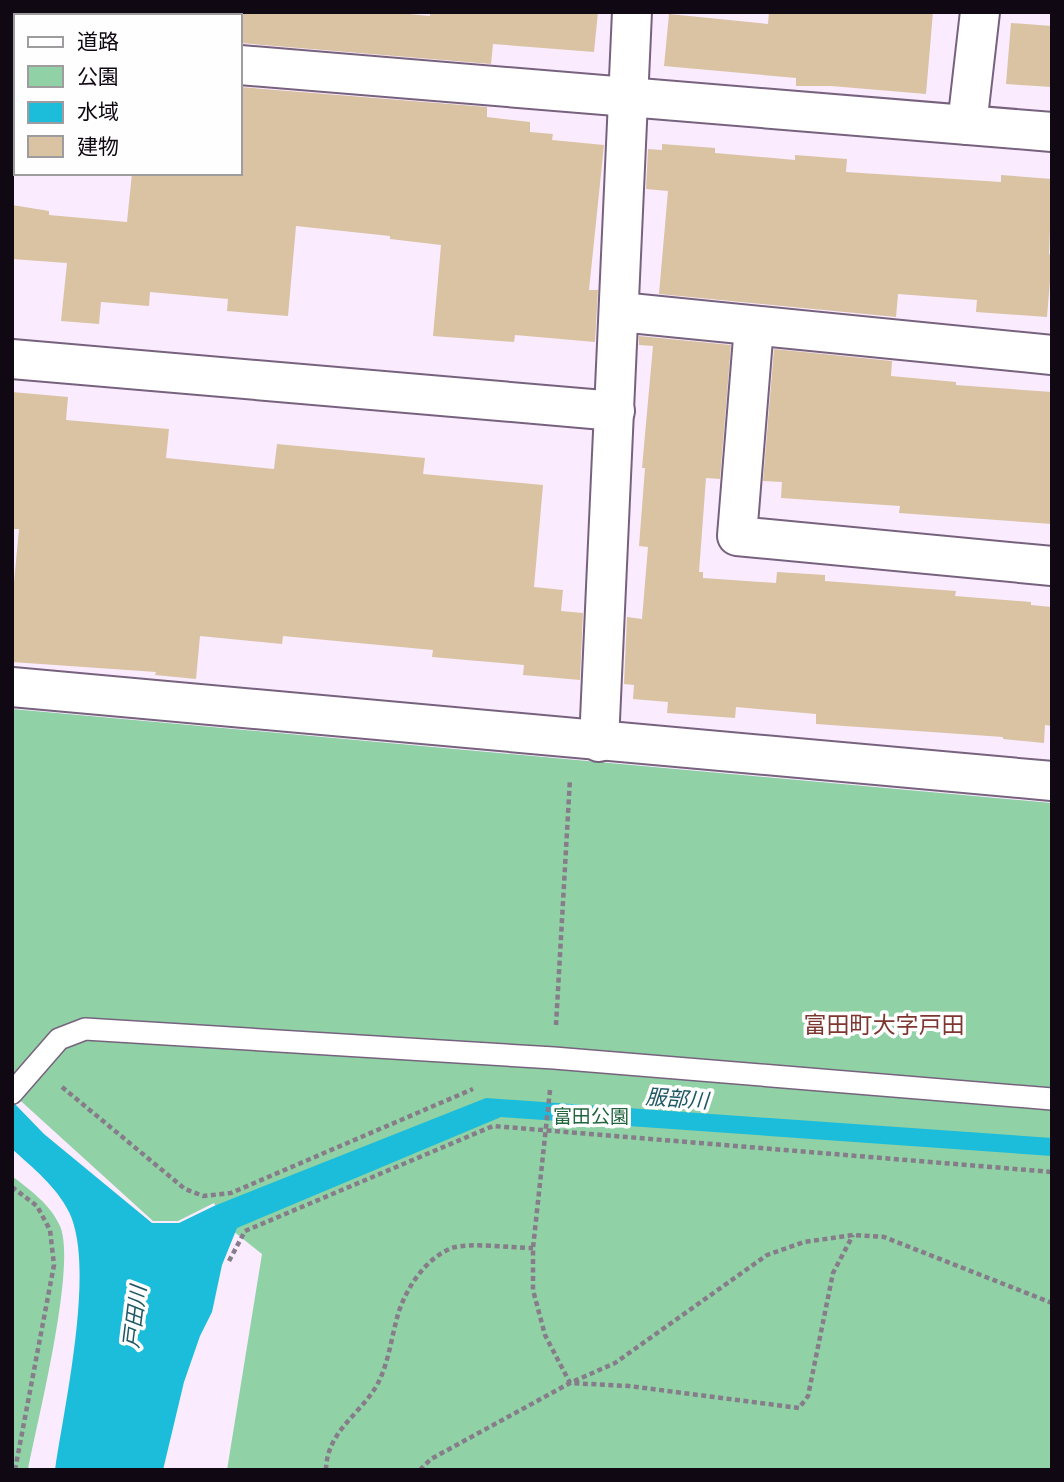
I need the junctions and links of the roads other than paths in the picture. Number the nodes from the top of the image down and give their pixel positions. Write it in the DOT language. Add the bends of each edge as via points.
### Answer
graph roads {
  1 [pos="632,12"];
  2 [pos="980,12"];
  3 [pos="242,65"];
  4 [pos="629,98"];
  5 [pos="967,125"];
  6 [pos="1052,132"];
  7 [pos="620,312"];
  8 [pos="754,326"];
  9 [pos="1052,355"];
  10 [pos="12,359"];
  11 [pos="615,411"];
  12 [pos="1052,566"];
  13 [pos="12,688"];
  14 [pos="586,741"];
  15 [pos="1052,781"];
  16 [pos="12,1093"];
  17 [pos="1052,1099"];
  1 -- 4 [label="street"];
  2 -- 5 [label="street"];
  3 -- 4 [label="street"];
  4 -- 5 [label="street"];
  4 -- 7 [label="street"];
  5 -- 6 [label="street"];
  7 -- 8 [label="street"];
  7 -- 11 [label="street"];
  8 -- 9 [label="street"];
  8 -- 12 [label="street" via="737,536"];
  10 -- 11 [label="street"];
  11 -- 14 [label="street"];
  13 -- 14 [label="street"];
  14 -- 15 [label="street"];
  16 -- 17 [label="lane" via="59,1039 85,1030 554,1058"];
}
